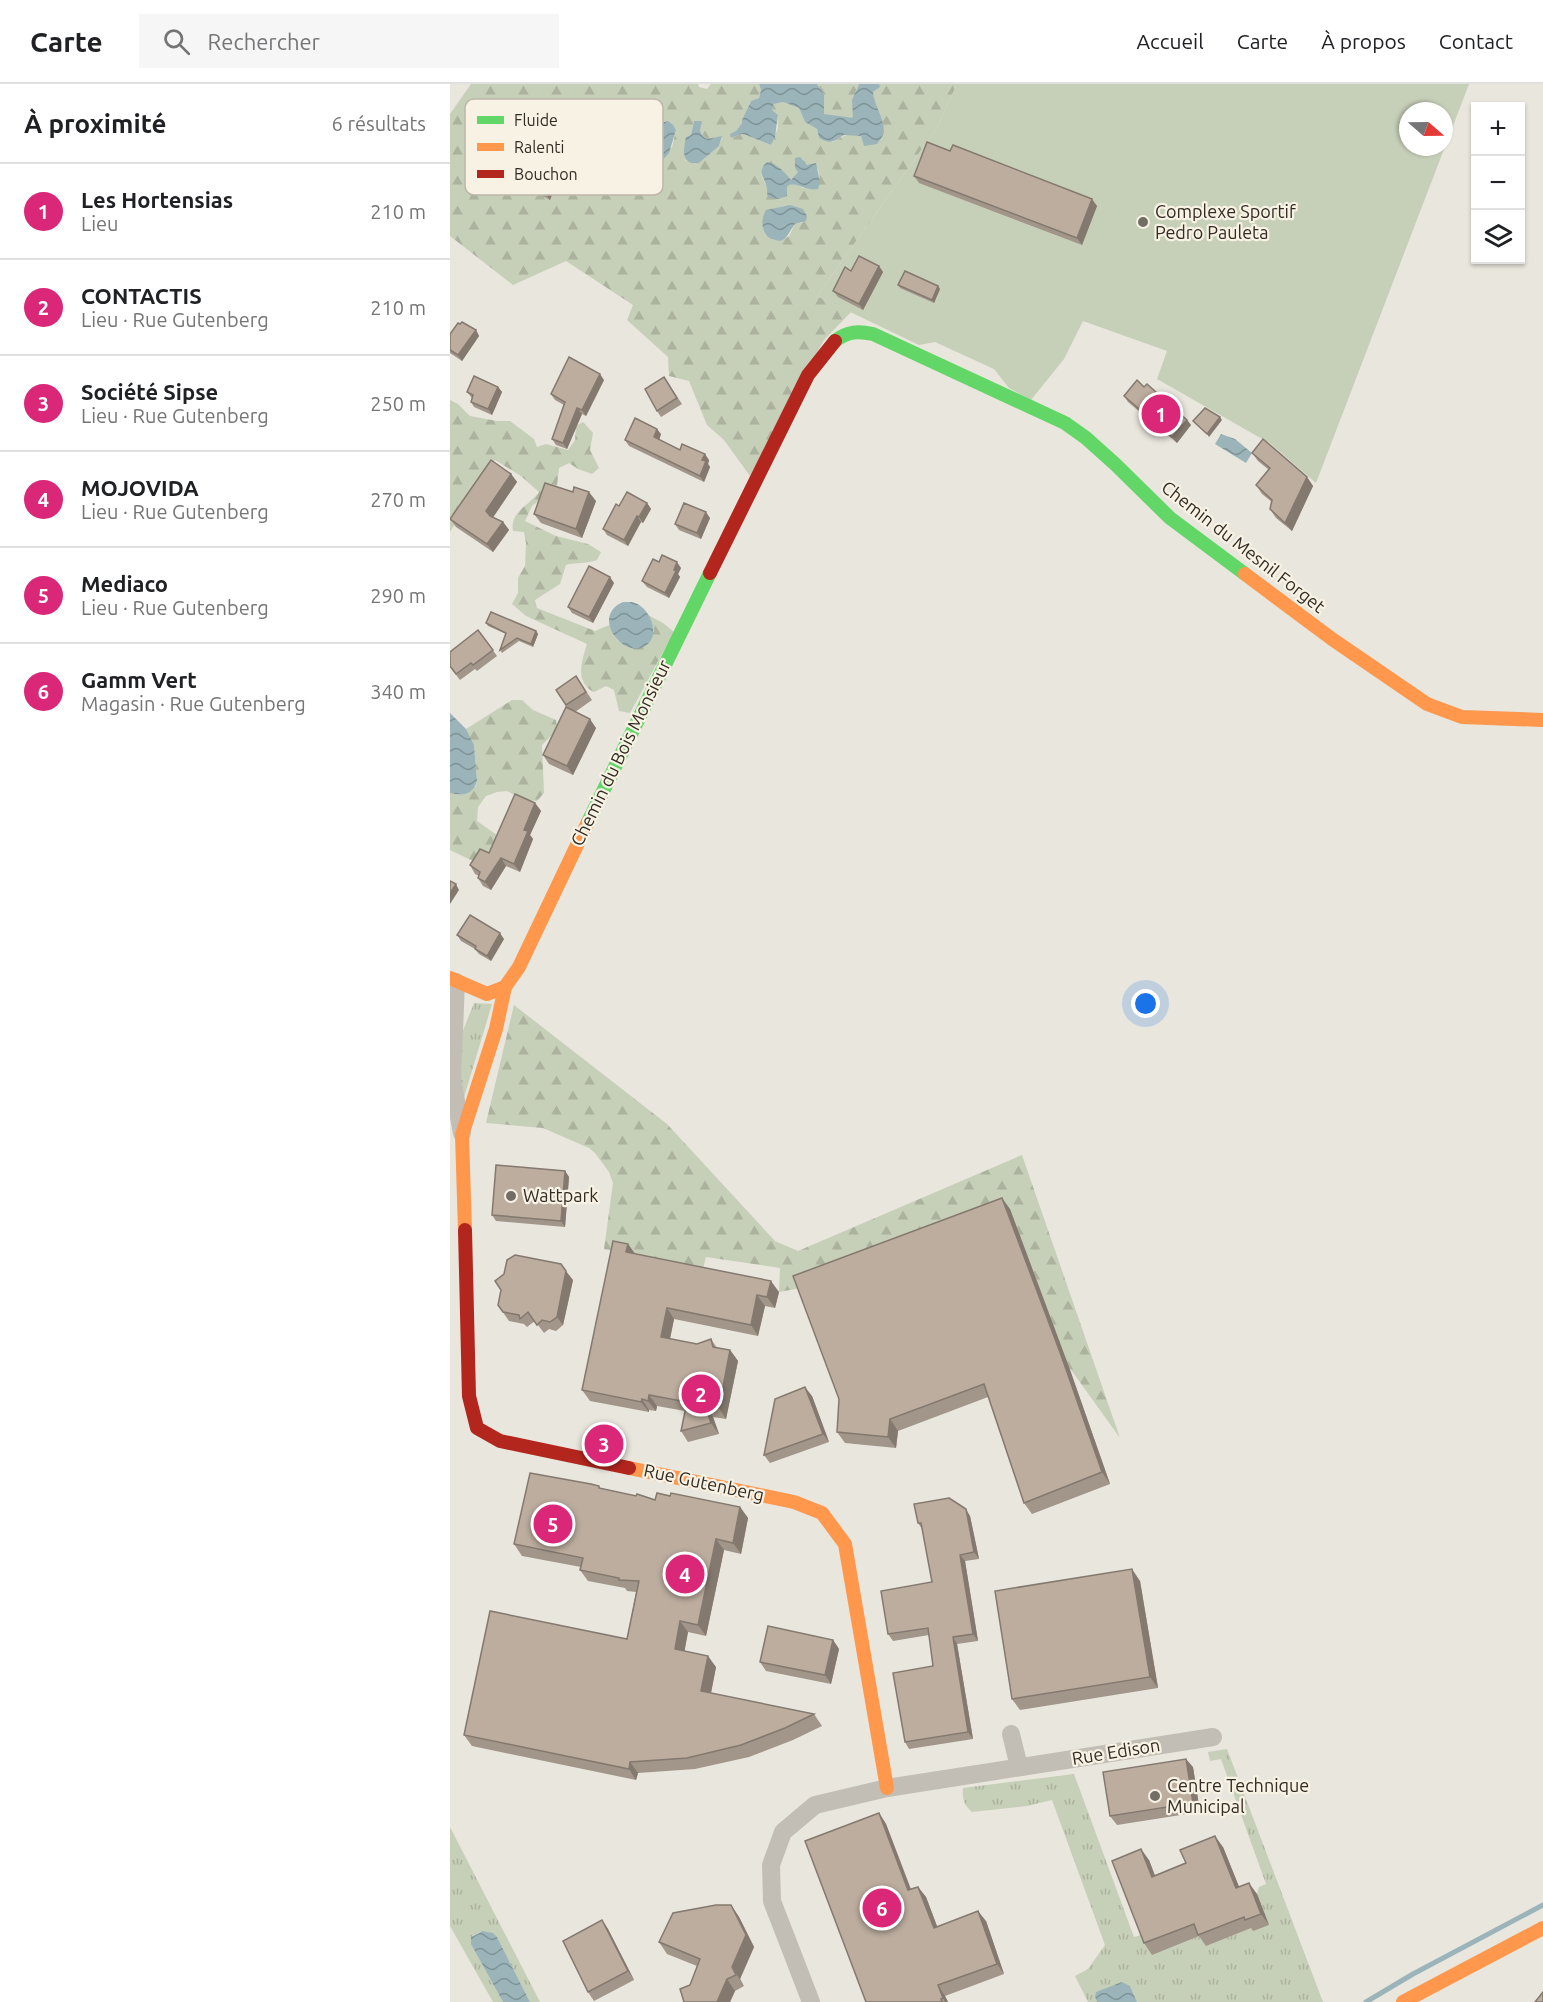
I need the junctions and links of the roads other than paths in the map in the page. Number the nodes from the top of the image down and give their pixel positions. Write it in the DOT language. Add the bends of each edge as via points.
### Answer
graph roads {
  1 [pos="837,339"];
  2 [pos="1543,720"];
  3 [pos="453,980"];
  4 [pos="505,987"];
  5 [pos="462,1135"];
  6 [pos="1011,1734"];
  7 [pos="1213,1737"];
  8 [pos="1019,1767"];
  9 [pos="887,1788"];
  10 [pos="1543,1928"];
  11 [pos="803,1982"];
  12 [pos="802,2002"];
  13 [pos="811,2002"];
  14 [pos="1402,2002"];
  1 -- 2 [label="street, Chemin du Mesnil Forget" via="855,330 873,334 1065,423 1115,464 1170,518 1332,639 1427,704 1462,717"];
  1 -- 4 [label="street, Chemin du Bois Monsieur" via="808,375 519,967"];
  3 -- 4 [label="street" via="487,994"];
  3 -- 5 [label="street" via="452,1080"];
  4 -- 5 [label="street, Rue Gutenberg" via="496,1029"];
  5 -- 9 [label="street, Rue Gutenberg" via="468,1396 477,1428 500,1442 794,1502 822,1514 845,1544"];
  6 -- 8 [label="street"];
  7 -- 8 [label="street, Rue Edison"];
  8 -- 9 [label="street, Rue Edison"];
  9 -- 11 [label="street" via="815,1805 783,1832 771,1865 772,1901"];
  10 -- 14 [label="street"];
  11 -- 12 [label="street"];
  11 -- 13 [label="street"];
}
